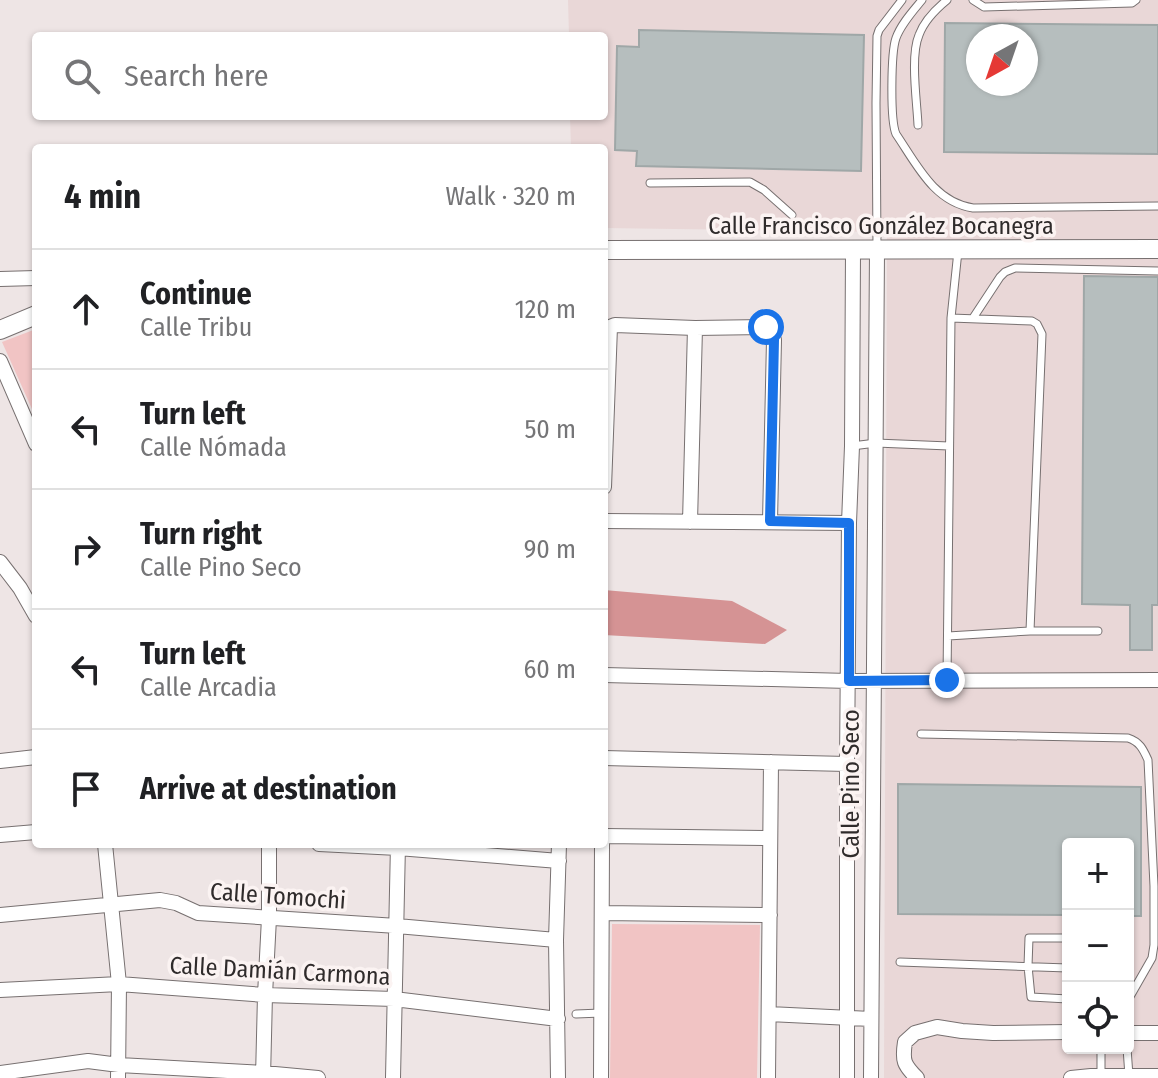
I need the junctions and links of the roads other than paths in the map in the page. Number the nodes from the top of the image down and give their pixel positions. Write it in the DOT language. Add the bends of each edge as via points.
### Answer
graph roads {
  1 [pos="902,0"];
  2 [pos="922,0"];
  3 [pos="947,0"];
  4 [pos="973,0"];
  5 [pos="1136,0"];
  6 [pos="992,3"];
  7 [pos="918,125"];
  8 [pos="650,183"];
  9 [pos="1158,206"];
  10 [pos="792,215"];
  11 [pos="959,249"];
  12 [pos="1158,249"];
  13 [pos="608,250"];
  14 [pos="853,251"];
  15 [pos="877,251"];
  16 [pos="1158,271"];
  17 [pos="32,278"];
  18 [pos="0,279"];
  19 [pos="32,317"];
  20 [pos="951,318"];
  21 [pos="973,318"];
  22 [pos="695,328"];
  23 [pos="0,330"];
  24 [pos="0,361"];
  25 [pos="608,380"];
  26 [pos="32,435"];
  27 [pos="876,443"];
  28 [pos="852,446"];
  29 [pos="949,446"];
  30 [pos="608,521"];
  31 [pos="770,521"];
  32 [pos="690,522"];
  33 [pos="849,523"];
  34 [pos="0,562"];
  35 [pos="32,609"];
  36 [pos="1030,631"];
  37 [pos="1098,631"];
  38 [pos="948,636"];
  39 [pos="608,675"];
  40 [pos="874,680"];
  41 [pos="947,680"];
  42 [pos="1158,680"];
  43 [pos="849,681"];
  44 [pos="921,734"];
  45 [pos="1,756"];
  46 [pos="32,757"];
  47 [pos="608,758"];
  48 [pos="771,762"];
  49 [pos="847,764"];
  50 [pos="32,832"];
  51 [pos="0,835"];
  52 [pos="608,836"];
  53 [pos="770,838"];
  54 [pos="105,848"];
  55 [pos="269,848"];
  56 [pos="398,848"];
  57 [pos="419,848"];
  58 [pos="559,848"];
  59 [pos="602,848"];
  60 [pos="559,861"];
  61 [pos="112,904"];
  62 [pos="602,913"];
  63 [pos="0,915"];
  64 [pos="770,915"];
  65 [pos="269,918"];
  66 [pos="397,926"];
  67 [pos="1062,938"];
  68 [pos="556,940"];
  69 [pos="900,962"];
  70 [pos="1028,966"];
  71 [pos="1062,968"];
  72 [pos="119,984"];
  73 [pos="0,990"];
  74 [pos="1134,990"];
  75 [pos="265,995"];
  76 [pos="394,999"];
  77 [pos="1062,999"];
  78 [pos="601,1013"];
  79 [pos="576,1014"];
  80 [pos="769,1014"];
  81 [pos="846,1017"];
  82 [pos="558,1019"];
  83 [pos="871,1019"];
  84 [pos="1062,1032"];
  85 [pos="1134,1033"];
  86 [pos="1158,1033"];
  87 [pos="1101,1054"];
  88 [pos="1127,1054"];
  89 [pos="119,1072"];
  90 [pos="0,1073"];
  91 [pos="263,1075"];
  92 [pos="1129,1076"];
  93 [pos="1158,1076"];
  94 [pos="1101,1077"];
  95 [pos="318,1078"];
  96 [pos="393,1078"];
  97 [pos="558,1078"];
  98 [pos="601,1078"];
  99 [pos="768,1078"];
  100 [pos="847,1078"];
  101 [pos="871,1078"];
  102 [pos="917,1078"];
  103 [pos="1071,1078"];
  1 -- 15 [label="lane" via="877,36"];
  2 -- 9 [label="lane" via="896,38 893,126 944,198 973,208"];
  3 -- 7 [label="lane" via="918,37"];
  4 -- 6 [label="lane" via="984,7"];
  5 -- 6 [label="lane"];
  8 -- 10 [label="lane" via="750,182"];
  11 -- 12 [label="street, Calle Francisco González Bocanegra"];
  11 -- 15 [label="street, Calle Francisco González Bocanegra"];
  11 -- 20 [label="lane"];
  13 -- 14 [label="street, Calle Francisco González Bocanegra"];
  14 -- 15 [label="street, Calle Francisco González Bocanegra"];
  14 -- 28 [label="street, Calle Pino Seco"];
  15 -- 27 [label="street, Calle Pino Seco"];
  16 -- 21 [label="lane" via="1015,268 1000,277"];
  17 -- 18 [label="street"];
  19 -- 23 [label="street"];
  20 -- 21 [label="lane"];
  20 -- 29 [label="lane"];
  21 -- 36 [label="lane" via="1032,321 1042,334"];
  22 -- 25 [label="street" via="610,327"];
  22 -- 31 [label="street" via="770,329"];
  22 -- 32 [label="street"];
  24 -- 26 [label="street"];
  27 -- 28 [label="lane"];
  27 -- 29 [label="lane"];
  27 -- 40 [label="street, Calle Pino Seco"];
  28 -- 33 [label="street, Calle Pino Seco"];
  29 -- 38 [label="lane"];
  30 -- 32 [label="street"];
  31 -- 32 [label="street"];
  31 -- 33 [label="street"];
  33 -- 43 [label="street, Calle Pino Seco"];
  34 -- 35 [label="street"];
  36 -- 37 [label="lane"];
  36 -- 38 [label="lane"];
  38 -- 41 [label="lane"];
  39 -- 43 [label="street"];
  40 -- 41 [label="street"];
  40 -- 43 [label="street"];
  40 -- 83 [label="street, Calle Pino Seco"];
  41 -- 42 [label="street"];
  43 -- 49 [label="street, Calle Pino Seco"];
  44 -- 74 [label="lane" via="1137,741 1148,760 1154,945"];
  45 -- 46 [label="street"];
  47 -- 48 [label="street"];
  48 -- 49 [label="street"];
  48 -- 53 [label="street"];
  49 -- 81 [label="street, Calle Pino Seco"];
  50 -- 51 [label="street"];
  52 -- 53 [label="street"];
  53 -- 64 [label="street"];
  54 -- 61 [label="street"];
  55 -- 65 [label="street"];
  56 -- 66 [label="street"];
  57 -- 60 [label="street"];
  58 -- 60 [label="street"];
  59 -- 62 [label="street"];
  60 -- 68 [label="street"];
  61 -- 63 [label="street, Calle Tomochi"];
  61 -- 65 [label="street, Calle Tomochi" via="160,900 198,913"];
  61 -- 72 [label="street"];
  62 -- 64 [label="street"];
  62 -- 78 [label="street"];
  64 -- 80 [label="street"];
  65 -- 66 [label="street, Calle Tomochi"];
  65 -- 75 [label="street"];
  66 -- 68 [label="street, Calle Tomochi"];
  66 -- 76 [label="street"];
  67 -- 70 [label="lane" via="1029,938"];
  68 -- 82 [label="street"];
  69 -- 70 [label="lane"];
  70 -- 71 [label="lane"];
  70 -- 77 [label="lane" via="1031,997"];
  72 -- 73 [label="street, Calle Damián Carmona"];
  72 -- 75 [label="street, Calle Damián Carmona"];
  72 -- 89 [label="street"];
  75 -- 76 [label="street, Calle Damián Carmona"];
  75 -- 91 [label="street"];
  76 -- 82 [label="street, Calle Damián Carmona"];
  76 -- 96 [label="street"];
  78 -- 79 [label="lane"];
  78 -- 98 [label="street"];
  80 -- 81 [label="street"];
  80 -- 99 [label="street"];
  81 -- 83 [label="street"];
  81 -- 100 [label="street, Calle Pino Seco"];
  82 -- 97 [label="street"];
  83 -- 101 [label="street, Calle Pino Seco"];
  84 -- 102 [label="street" via="937,1027 915,1033 903,1053"];
  85 -- 86 [label="street"];
  87 -- 94 [label="lane"];
  88 -- 92 [label="lane"];
  89 -- 90 [label="street" via="88,1061"];
  89 -- 91 [label="street"];
  91 -- 95 [label="street"];
  92 -- 93 [label="street"];
  92 -- 94 [label="street"];
  94 -- 103 [label="street"];
}
